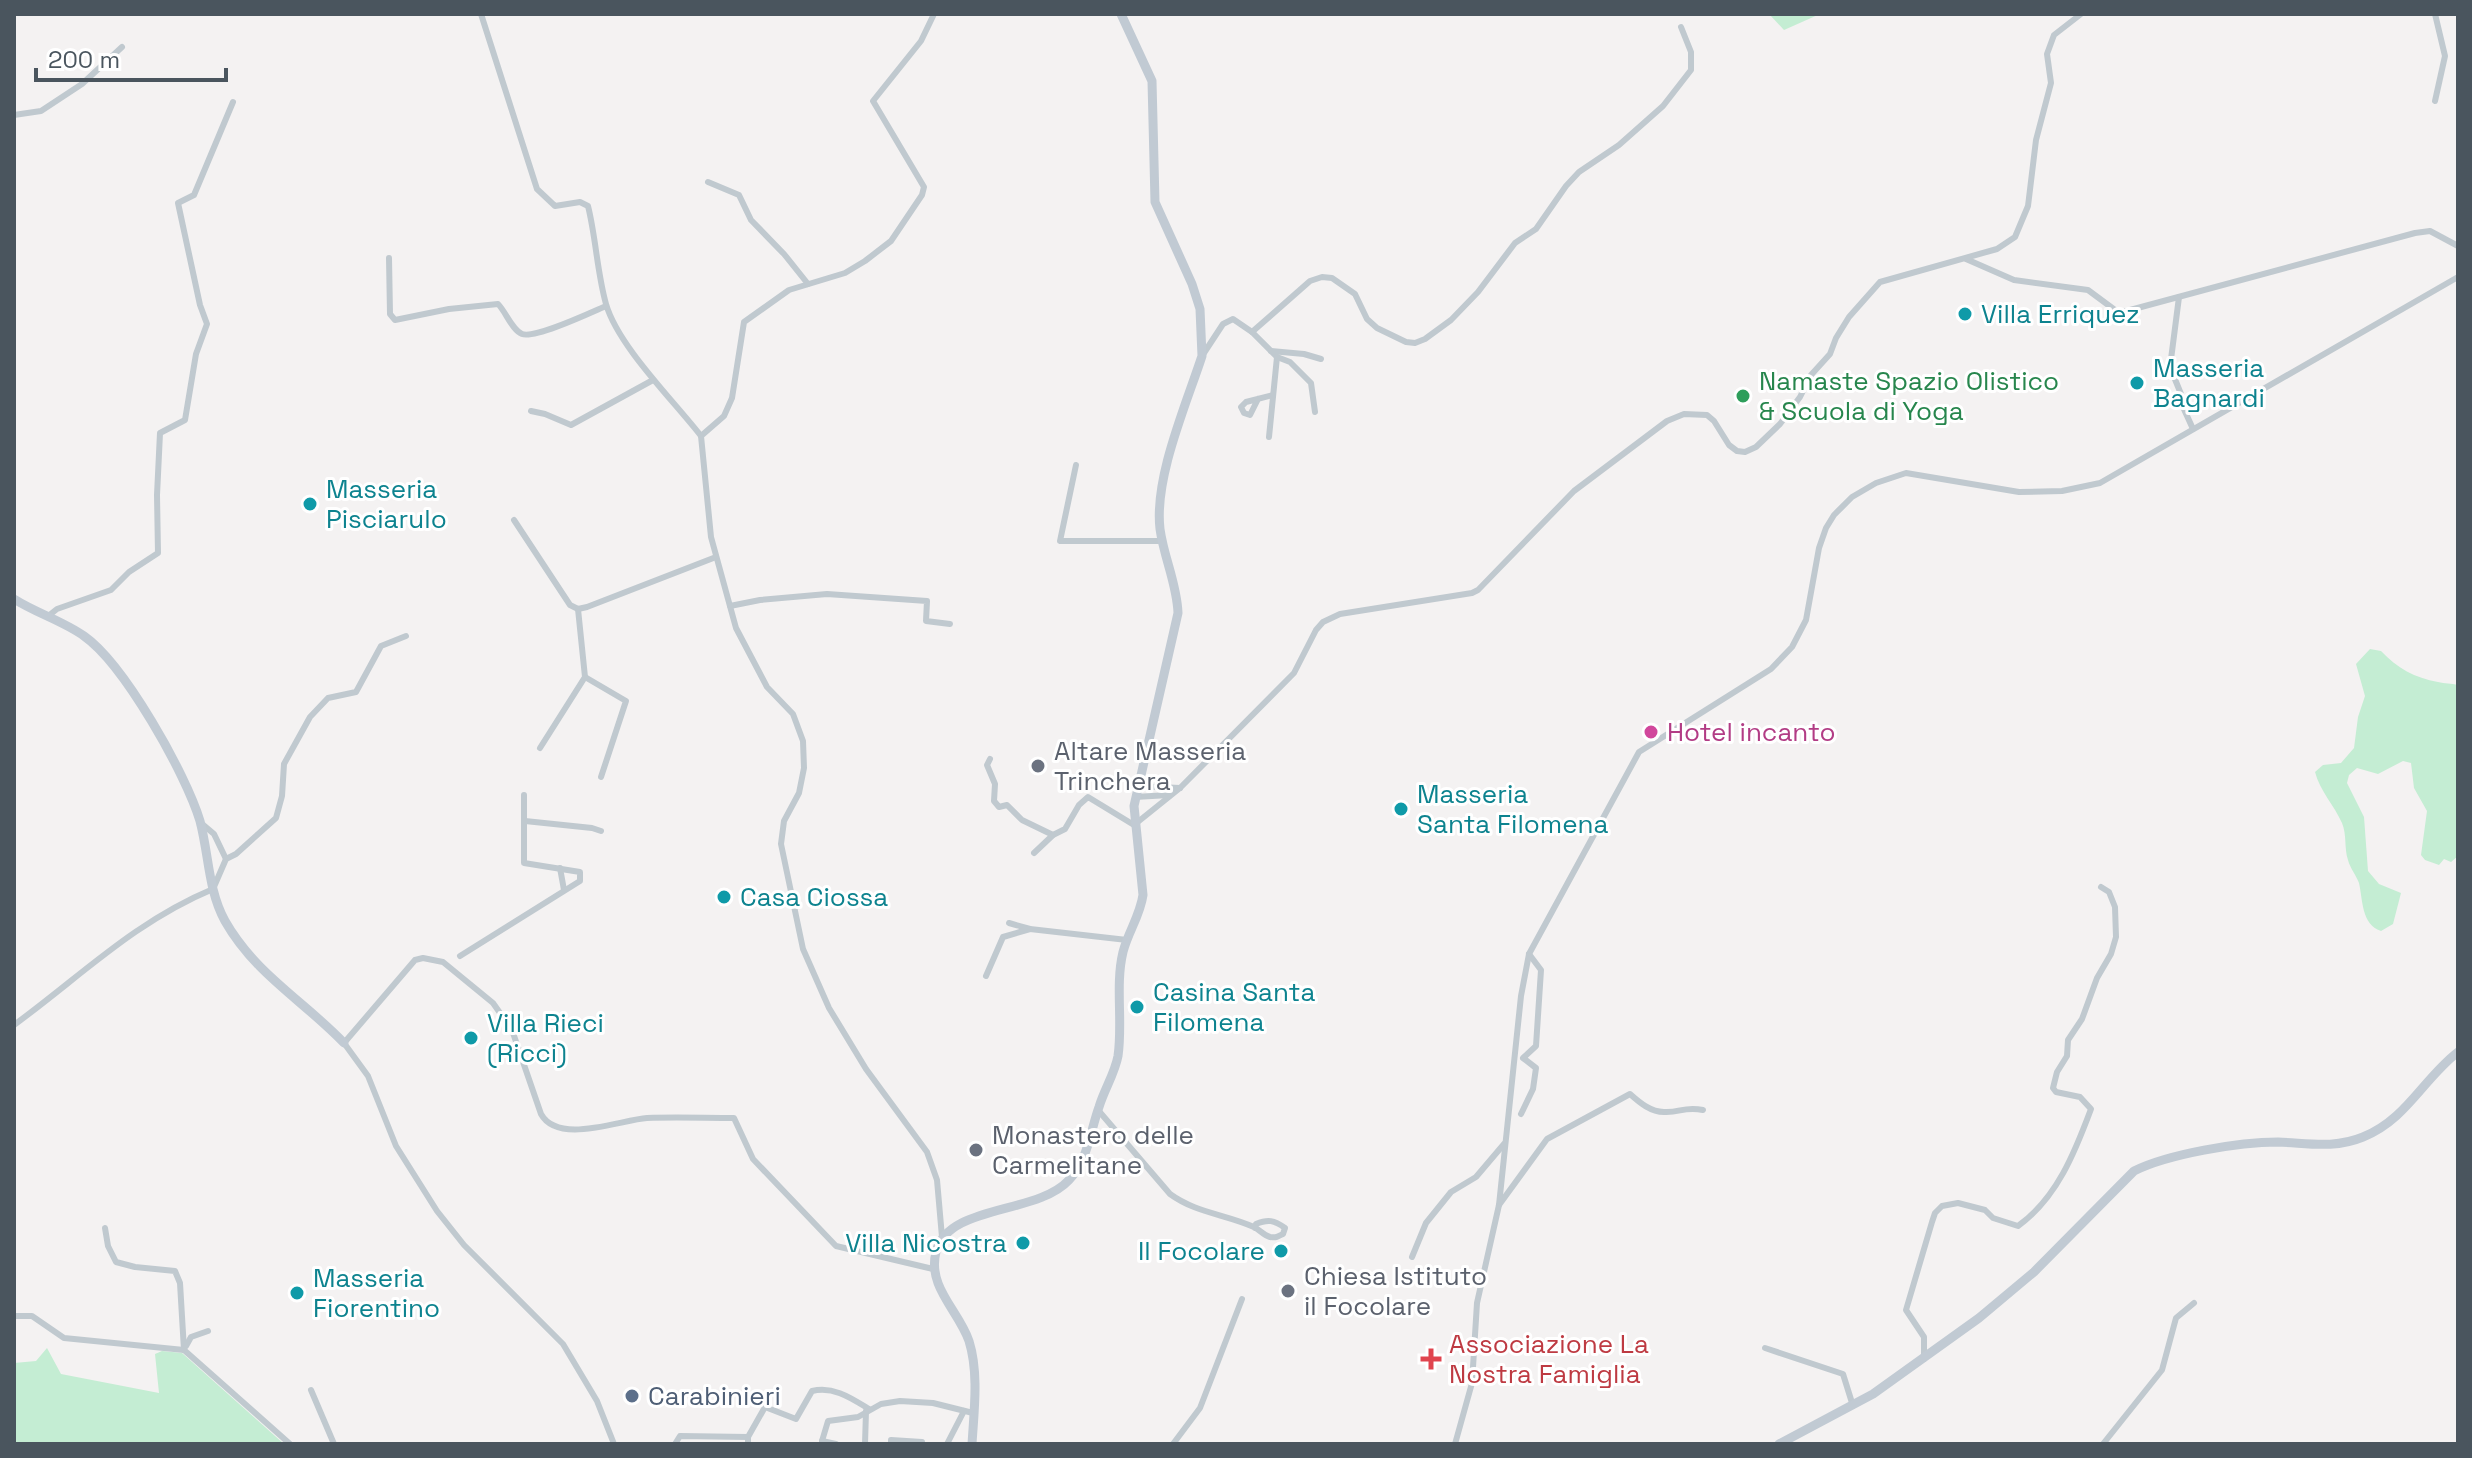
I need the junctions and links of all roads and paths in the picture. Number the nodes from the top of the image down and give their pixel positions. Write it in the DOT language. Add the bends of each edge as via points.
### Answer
graph roads {
  1 [pos="481,14"];
  2 [pos="934,14"];
  3 [pos="1121,14"];
  4 [pos="2081,14"];
  5 [pos="2435,14"];
  6 [pos="1681,27"];
  7 [pos="122,47"];
  8 [pos="2435,101"];
  9 [pos="233,102"];
  10 [pos="14,115"];
  11 [pos="708,182"];
  12 [pos="2458,246"];
  13 [pos="389,258"];
  14 [pos="1966,259"];
  15 [pos="2458,277"];
  16 [pos="808,284"];
  17 [pos="2179,297"];
  18 [pos="606,306"];
  19 [pos="1252,332"];
  20 [pos="1274,354"];
  21 [pos="1202,356"];
  22 [pos="1321,359"];
  23 [pos="653,380"];
  24 [pos="1273,395"];
  25 [pos="1258,399"];
  26 [pos="531,411"];
  27 [pos="1315,412"];
  28 [pos="2193,429"];
  29 [pos="701,436"];
  30 [pos="1269,437"];
  31 [pos="1076,465"];
  32 [pos="514,520"];
  33 [pos="1163,541"];
  34 [pos="716,557"];
  35 [pos="14,599"];
  36 [pos="730,606"];
  37 [pos="578,609"];
  38 [pos="47,617"];
  39 [pos="950,624"];
  40 [pos="406,636"];
  41 [pos="585,677"];
  42 [pos="540,748"];
  43 [pos="990,759"];
  44 [pos="1141,764"];
  45 [pos="601,777"];
  46 [pos="1153,785"];
  47 [pos="1137,786"];
  48 [pos="1180,788"];
  49 [pos="524,795"];
  50 [pos="1169,795"];
  51 [pos="1135,797"];
  52 [pos="525,821"];
  53 [pos="201,823"];
  54 [pos="1134,825"];
  55 [pos="601,831"];
  56 [pos="1053,835"];
  57 [pos="1034,853"];
  58 [pos="226,859"];
  59 [pos="560,868"];
  60 [pos="2101,887"];
  61 [pos="213,889"];
  62 [pos="564,890"];
  63 [pos="1009,923"];
  64 [pos="1030,929"];
  65 [pos="1127,940"];
  66 [pos="1529,954"];
  67 [pos="460,956"];
  68 [pos="986,976"];
  69 [pos="14,1025"];
  70 [pos="344,1043"];
  71 [pos="2458,1052"];
  72 [pos="1098,1110"];
  73 [pos="1703,1110"];
  74 [pos="1521,1114"];
  75 [pos="1504,1143"];
  76 [pos="1499,1205"];
  77 [pos="105,1228"];
  78 [pos="1255,1228"];
  79 [pos="942,1237"];
  80 [pos="1412,1257"];
  81 [pos="933,1269"];
  82 [pos="1242,1299"];
  83 [pos="2194,1303"];
  84 [pos="14,1316"];
  85 [pos="208,1331"];
  86 [pos="1765,1348"];
  87 [pos="184,1350"];
  88 [pos="1924,1359"];
  89 [pos="311,1390"];
  90 [pos="1853,1406"];
  91 [pos="868,1410"];
  92 [pos="969,1412"];
  93 [pos="748,1441"];
  94 [pos="819,1442"];
  95 [pos="922,1442"];
  96 [pos="290,1444"];
  97 [pos="334,1444"];
  98 [pos="614,1444"];
  99 [pos="675,1444"];
  100 [pos="836,1444"];
  101 [pos="865,1444"];
  102 [pos="891,1444"];
  103 [pos="947,1444"];
  104 [pos="972,1444"];
  105 [pos="1173,1444"];
  106 [pos="1455,1444"];
  107 [pos="1779,1444"];
  108 [pos="2103,1444"];
  1 -- 18 [label="street" via="537,189 555,206 588,206"];
  2 -- 16 [label="street" via="921,41 873,101 924,187 922,195 891,241 874,255 845,273"];
  3 -- 21 [label="main road" via="1152,81 1155,202 1200,309"];
  4 -- 14 [label="street" via="2054,35 2047,54 2051,83 2036,140 2028,206 2015,237"];
  5 -- 8 [label="street" via="2445,56"];
  6 -- 19 [label="street" via="1691,52 1691,70 1663,106 1579,172 1536,229 1515,243 1478,292 1440,328 1415,343 1406,342 1372,324 1355,294 1322,277 1310,281"];
  7 -- 10 [label="street" via="82,84 41,111"];
  9 -- 38 [label="street" via="194,195 178,203 207,324 196,354 185,420 160,433 158,553 111,590"];
  11 -- 16 [label="street" via="739,195 751,220"];
  12 -- 17 [label="street" via="2430,231 2415,233"];
  13 -- 18 [label="street" via="390,314 395,320 498,304 518,331 530,334"];
  14 -- 17 [label="street" via="2014,280 2088,290 2119,313"];
  14 -- 48 [label="street" via="1880,282 1849,317 1830,354 1780,424 1756,447 1737,451 1707,415 1684,414 1667,421 1574,491 1478,590 1340,614 1323,622 1294,673"];
  15 -- 28 [label="street"];
  16 -- 29 [label="street" via="789,290 744,322 732,398 724,416"];
  17 -- 28 [label="street" via="2170,367"];
  18 -- 23 [label="street"];
  19 -- 20 [label="street"];
  19 -- 21 [label="street" via="1230,320"];
  20 -- 22 [label="street"];
  20 -- 24 [label="street"];
  20 -- 27 [label="street" via="1311,383"];
  21 -- 33 [label="main road" via="1163,482"];
  23 -- 26 [label="street" via="571,425"];
  23 -- 29 [label="street"];
  24 -- 25 [label="street"];
  24 -- 30 [label="street"];
  28 -- 66 [label="street" via="2100,483 2062,491 2019,492 1906,473 1852,497 1826,528 1806,620 1792,647 1771,669 1639,752"];
  29 -- 34 [label="street"];
  31 -- 33 [label="street" via="1060,541"];
  32 -- 37 [label="street" via="570,605"];
  33 -- 44 [label="main road" via="1178,613"];
  34 -- 36 [label="street"];
  34 -- 37 [label="street"];
  35 -- 38 [label="main road"];
  36 -- 39 [label="street" via="827,594 927,601 926,621"];
  36 -- 79 [label="street" via="767,687 793,714 803,741 799,793 784,821 781,844 803,949 829,1008 866,1069 927,1152 937,1180"];
  37 -- 41 [label="street"];
  38 -- 53 [label="main road" via="83,635 117,669 146,713"];
  40 -- 58 [label="street" via="381,646 356,692 328,698 310,717 284,764 276,818"];
  41 -- 42 [label="street"];
  41 -- 45 [label="street" via="626,701"];
  43 -- 56 [label="street" via="994,801"];
  44 -- 46 [label="street"];
  44 -- 47 [label="main road"];
  46 -- 47 [label="street"];
  46 -- 48 [label="street"];
  47 -- 51 [label="main road"];
  48 -- 50 [label="street"];
  49 -- 52 [label="street"];
  50 -- 51 [label="street"];
  50 -- 54 [label="street"];
  51 -- 54 [label="main road"];
  52 -- 55 [label="street"];
  52 -- 59 [label="street" via="524,863"];
  53 -- 58 [label="street" via="214,834"];
  53 -- 61 [label="main road"];
  54 -- 56 [label="street" via="1088,797 1065,829"];
  54 -- 65 [label="main road" via="1143,895"];
  56 -- 57 [label="street"];
  58 -- 61 [label="street"];
  59 -- 62 [label="street"];
  59 -- 62 [label="street" via="581,875"];
  60 -- 88 [label="street" via="2115,907 2116,937 2068,1040 2053,1088 2080,1097 2091,1109 2085,1125 2052,1193 2018,1226 1958,1203 1935,1213 1906,1310 1924,1337"];
  61 -- 69 [label="street" via="130,934"];
  61 -- 70 [label="main road" via="236,939 282,990"];
  62 -- 67 [label="street"];
  63 -- 64 [label="street"];
  64 -- 65 [label="street"];
  64 -- 68 [label="street" via="1003,937"];
  65 -- 72 [label="main road" via="1118,1057"];
  66 -- 74 [label="street" via="1541,970 1536,1046 1523,1058 1536,1068 1535,1079"];
  66 -- 75 [label="street"];
  70 -- 81 [label="street" via="415,960 435,959 493,1003 508,1023 549,1125 585,1129 643,1118 734,1118 753,1159 836,1246"];
  70 -- 98 [label="street" via="368,1076 396,1146 437,1211 563,1344 597,1401"];
  71 -- 88 [label="main road" via="2392,1123 2362,1138 2325,1146 2276,1142 2194,1153 2134,1171 2034,1272"];
  72 -- 78 [label="street" via="1170,1194 1195,1209"];
  72 -- 79 [label="main road" via="1082,1162 1068,1181 1031,1202 966,1220"];
  73 -- 76 [label="street" via="1688,1107 1666,1113 1646,1107 1630,1094 1547,1139"];
  75 -- 76 [label="street"];
  75 -- 80 [label="street" via="1476,1177 1451,1192 1426,1223"];
  76 -- 106 [label="street" via="1477,1303 1472,1383"];
  77 -- 87 [label="street" via="116,1262 175,1271"];
  79 -- 81 [label="main road"];
  81 -- 92 [label="main road" via="969,1342"];
  82 -- 105 [label="street" via="1200,1408"];
  83 -- 108 [label="street" via="2176,1318 2162,1370"];
  84 -- 87 [label="street" via="32,1316 64,1338"];
  85 -- 87 [label="street" via="191,1337"];
  86 -- 90 [label="street" via="1843,1374"];
  87 -- 96 [label="street"];
  88 -- 90 [label="main road"];
  89 -- 97 [label="street"];
  90 -- 107 [label="main road"];
  91 -- 92 [label="street" via="900,1401"];
  91 -- 93 [label="street" via="845,1394 812,1391 796,1419 765,1407"];
  91 -- 94 [label="street" via="858,1417 828,1421"];
  91 -- 101 [label="street"];
  92 -- 103 [label="street"];
  92 -- 104 [label="main road"];
  93 -- 99 [label="street" via="680,1436"];
  94 -- 100 [label="street"];
  95 -- 102 [label="street"];
}
